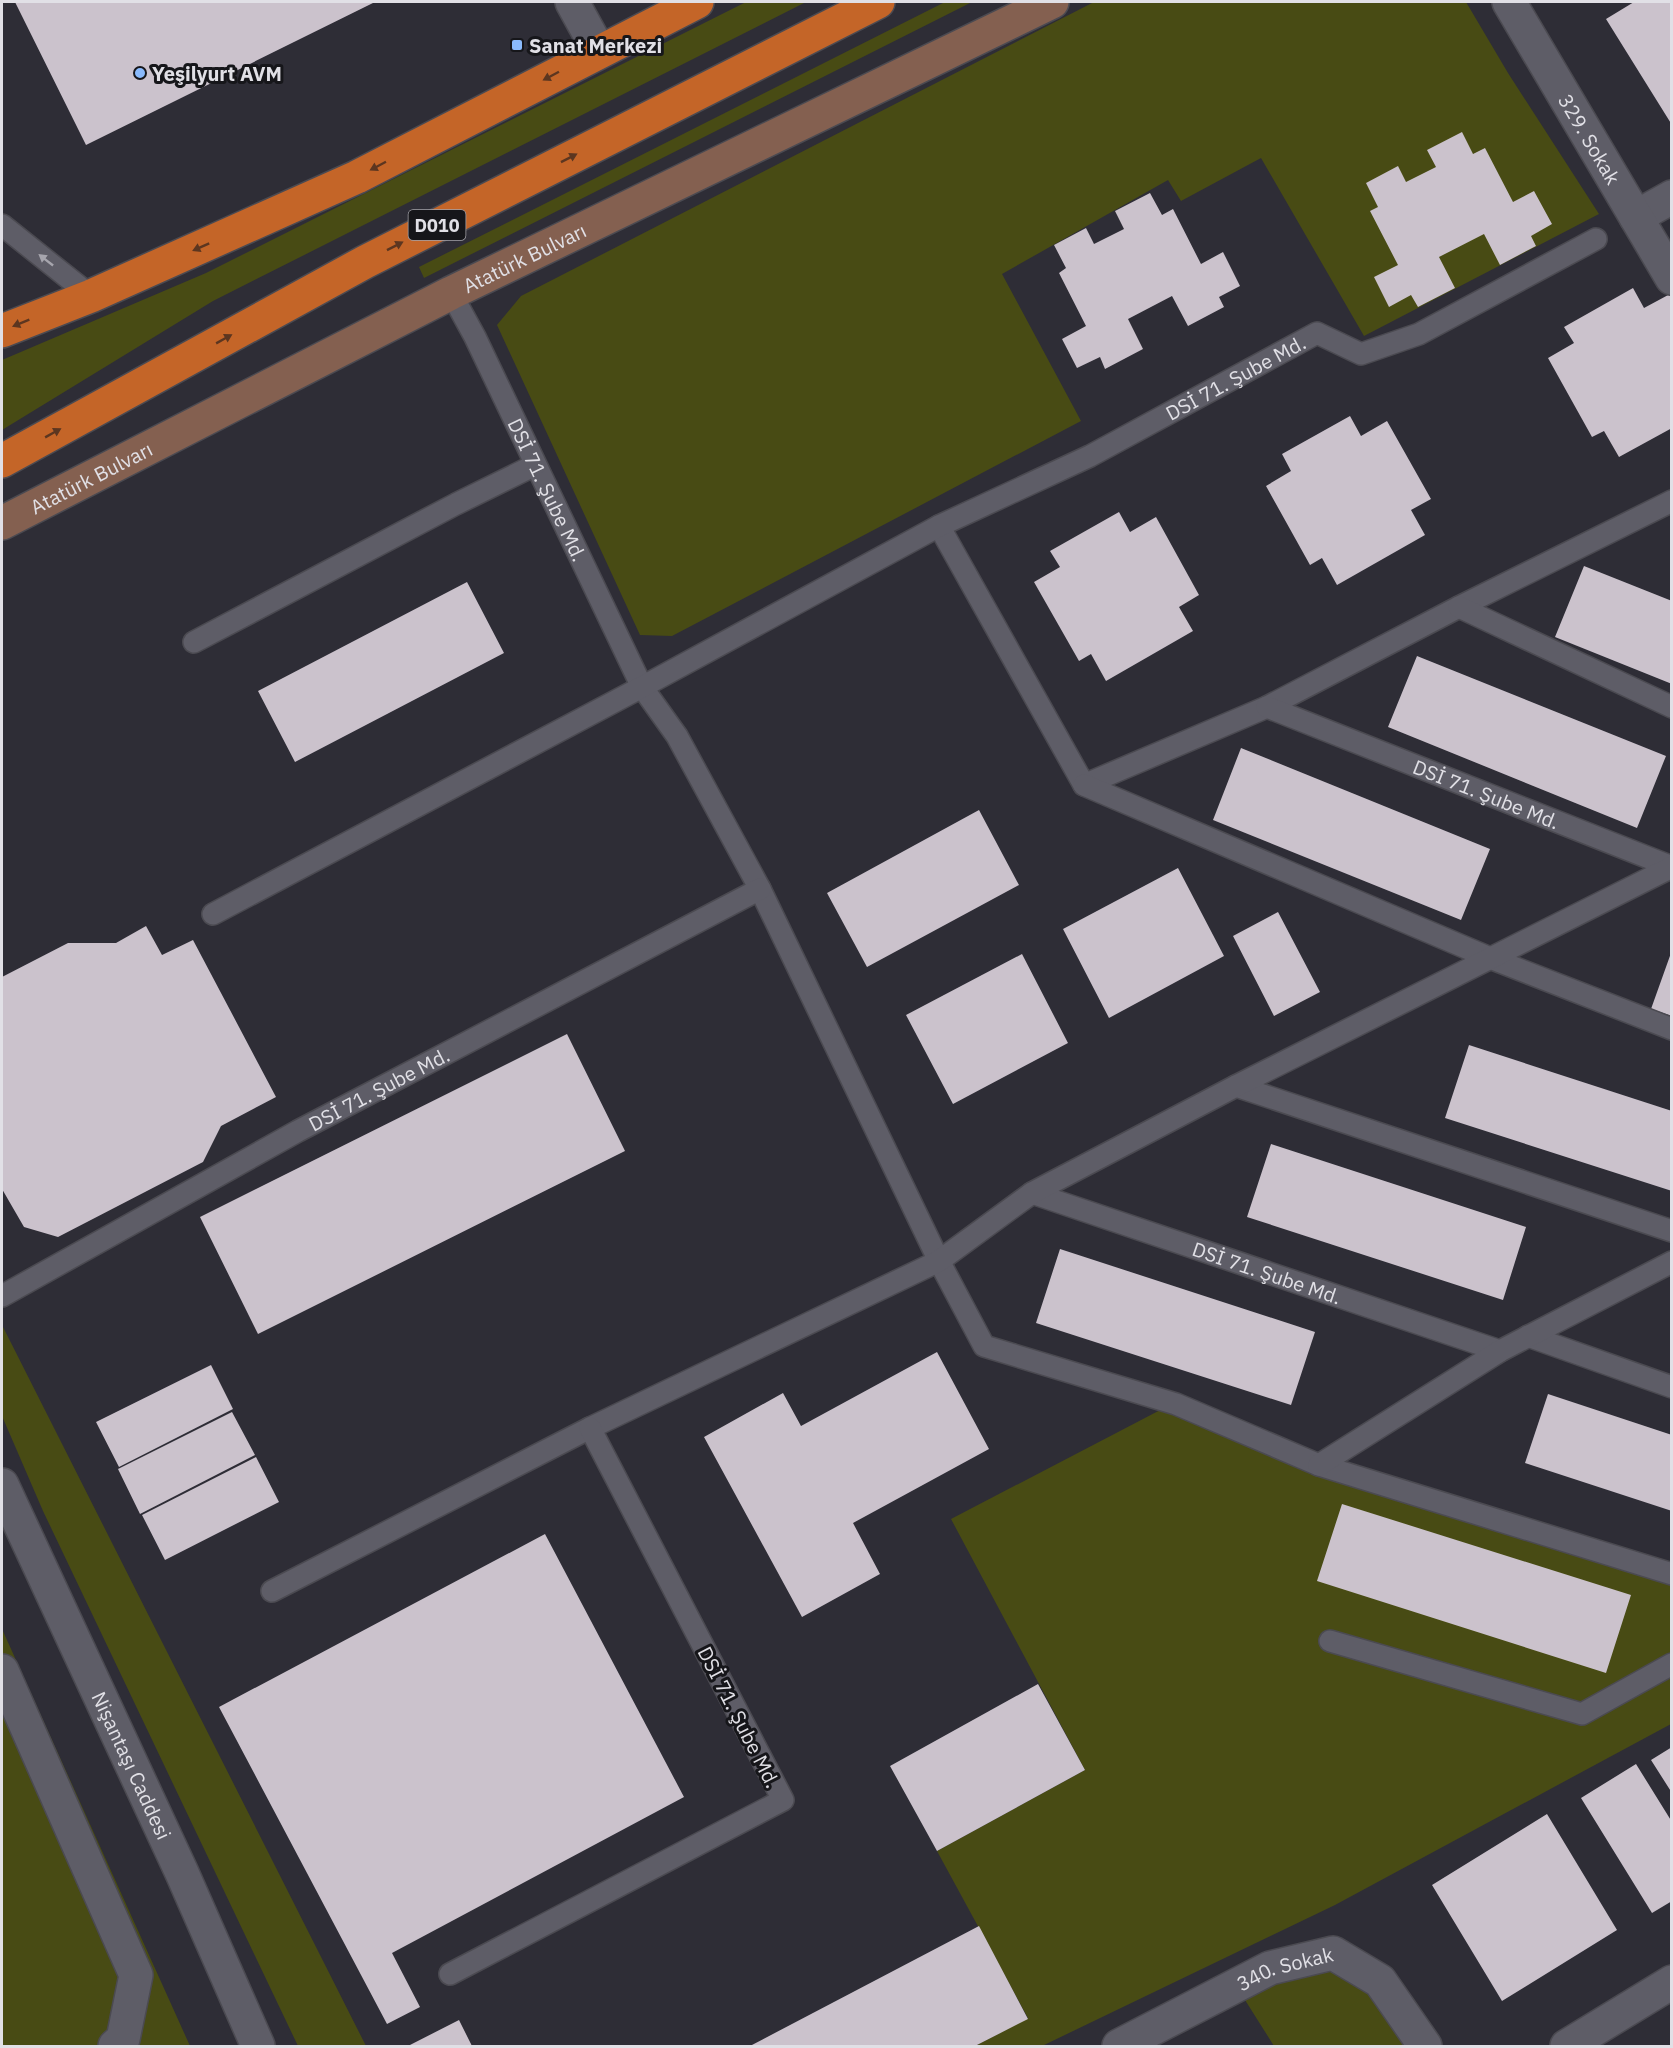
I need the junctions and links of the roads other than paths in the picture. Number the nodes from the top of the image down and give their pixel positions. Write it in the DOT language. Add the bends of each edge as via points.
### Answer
graph roads {
  1 [pos="572,2"];
  2 [pos="697,2"];
  3 [pos="878,2"];
  4 [pos="1052,2"];
  5 [pos="1509,2"];
  6 [pos="599,51"];
  7 [pos="1671,197"];
  8 [pos="1636,217"];
  9 [pos="2,225"];
  10 [pos="1596,239"];
  11 [pos="1671,278"];
  12 [pos="451,293"];
  13 [pos="91,296"];
  14 [pos="2,331"];
  15 [pos="2,461"];
  16 [pos="535,465"];
  17 [pos="1671,501"];
  18 [pos="2,523"];
  19 [pos="939,526"];
  20 [pos="1459,607"];
  21 [pos="194,642"];
  22 [pos="642,687"];
  23 [pos="1267,707"];
  24 [pos="1671,707"];
  25 [pos="1084,785"];
  26 [pos="1671,867"];
  27 [pos="760,889"];
  28 [pos="213,914"];
  29 [pos="1490,958"];
  30 [pos="1671,1029"];
  31 [pos="1236,1086"];
  32 [pos="1032,1193"];
  33 [pos="1671,1231"];
  34 [pos="939,1261"];
  35 [pos="1671,1262"];
  36 [pos="2,1296"];
  37 [pos="1528,1336"];
  38 [pos="1500,1351"];
  39 [pos="1671,1387"];
  40 [pos="590,1428"];
  41 [pos="1319,1465"];
  42 [pos="2,1485"];
  43 [pos="10,1527"];
  44 [pos="1671,1574"];
  45 [pos="272,1591"];
  46 [pos="1330,1641"];
  47 [pos="1671,1664"];
  48 [pos="2,1671"];
  49 [pos="450,1974"];
  50 [pos="1671,1982"];
  51 [pos="115,2046"];
  52 [pos="258,2046"];
  53 [pos="1119,2046"];
  54 [pos="1425,2046"];
  55 [pos="1567,2046"];
  1 -- 6 [label="street"];
  2 -- 6 [label="highway"];
  15 -- 3 [label="highway, D010, one-way" via="365,262"];
  4 -- 12 [label="main road, Atatürk Bulvarı"];
  5 -- 8 [label="street, 329. Sokak"];
  6 -- 13 [label="highway, one-way" via="357,177"];
  7 -- 8 [label="street"];
  8 -- 11 [label="street, 329. Sokak"];
  13 -- 9 [label="lane, one-way"];
  10 -- 19 [label="lane, DSİ 71. Şube Md." via="1419,334 1361,354 1317,333 1090,456"];
  12 -- 16 [label="lane, DSİ 71. Şube Md."];
  12 -- 18 [label="main road, Atatürk Bulvarı"];
  13 -- 14 [label="highway, one-way"];
  16 -- 21 [label="lane"];
  16 -- 22 [label="lane, DSİ 71. Şube Md."];
  17 -- 20 [label="lane"];
  19 -- 22 [label="lane, DSİ 71. Şube Md."];
  19 -- 25 [label="lane"];
  20 -- 23 [label="lane"];
  20 -- 24 [label="lane"];
  22 -- 27 [label="lane, DSİ 71. Şube Md." via="677,736"];
  22 -- 28 [label="lane, DSİ 71. Şube Md."];
  23 -- 25 [label="lane"];
  23 -- 26 [label="lane, DSİ 71. Şube Md."];
  25 -- 29 [label="lane"];
  26 -- 29 [label="lane, DSİ 71. Şube Md."];
  27 -- 34 [label="lane, DSİ 71. Şube Md."];
  27 -- 36 [label="lane, DSİ 71. Şube Md." via="298,1131"];
  29 -- 30 [label="lane"];
  29 -- 31 [label="lane, DSİ 71. Şube Md."];
  31 -- 32 [label="lane, DSİ 71. Şube Md."];
  31 -- 33 [label="lane"];
  32 -- 34 [label="lane, DSİ 71. Şube Md."];
  32 -- 38 [label="lane, DSİ 71. Şube Md."];
  34 -- 40 [label="lane, DSİ 71. Şube Md."];
  34 -- 41 [label="lane, DSİ 71. Şube Md." via="984,1346 1176,1404"];
  35 -- 37 [label="lane"];
  37 -- 38 [label="lane"];
  37 -- 39 [label="lane"];
  38 -- 41 [label="lane"];
  40 -- 45 [label="lane, DSİ 71. Şube Md."];
  40 -- 49 [label="lane, DSİ 71. Şube Md." via="783,1800"];
  41 -- 44 [label="lane, DSİ 71. Şube Md."];
  42 -- 43 [label="street, Nişantaşı Caddesi"];
  43 -- 52 [label="street, Nişantaşı Caddesi" via="177,1863"];
  46 -- 47 [label="lane" via="1582,1714"];
  48 -- 51 [label="street" via="135,1975 123,2039"];
  50 -- 55 [label="street"];
  53 -- 54 [label="street, 340. Sokak" via="1270,1968 1333,1953 1380,1981"];
}
